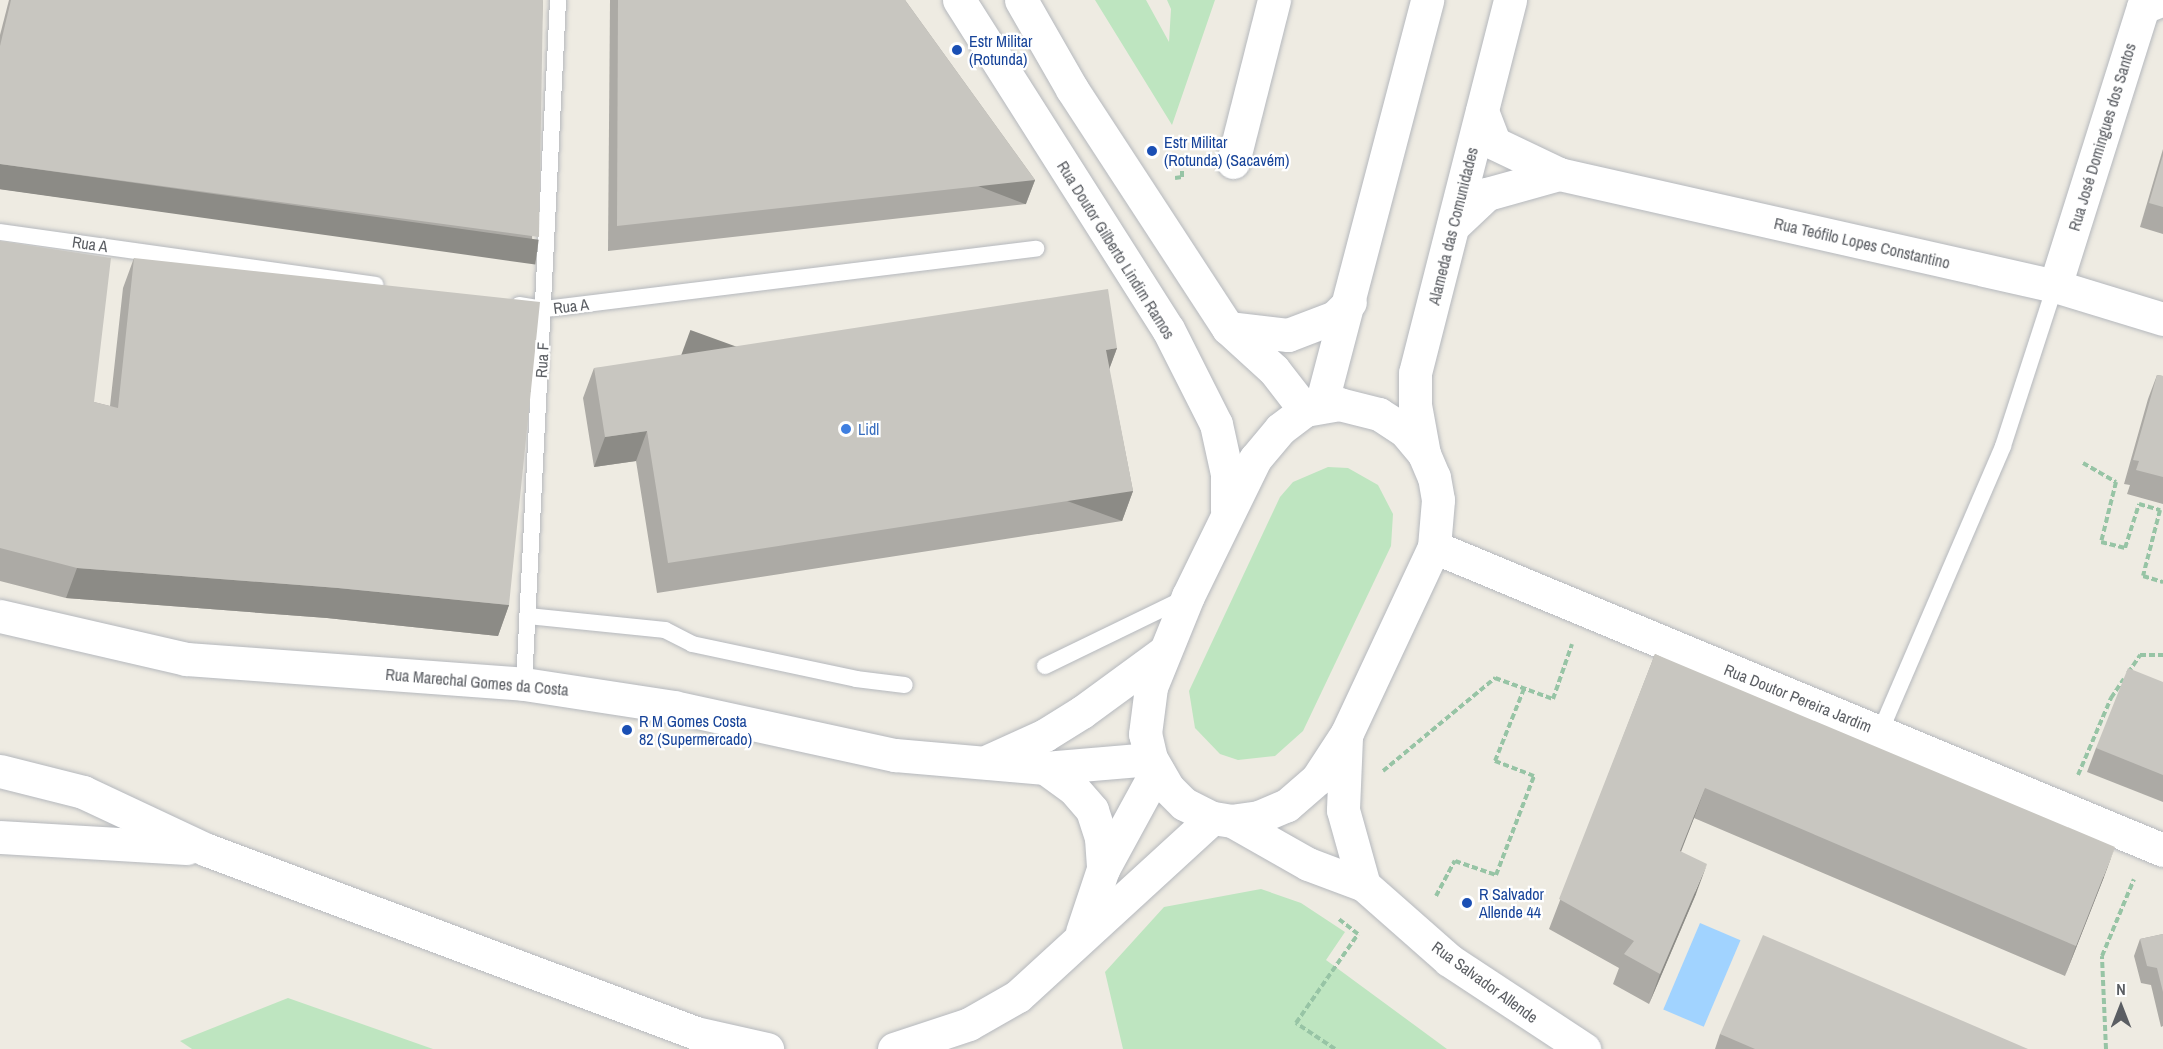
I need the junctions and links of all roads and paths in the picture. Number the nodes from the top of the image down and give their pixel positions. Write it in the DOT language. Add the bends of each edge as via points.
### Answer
graph roads {
  1 [pos="558,0"];
  2 [pos="959,0"];
  3 [pos="1021,0"];
  4 [pos="1274,0"];
  5 [pos="1427,0"];
  6 [pos="1510,0"];
  7 [pos="2161,0"];
  8 [pos="1482,111"];
  9 [pos="1233,162"];
  10 [pos="1559,174"];
  11 [pos="1147,204"];
  12 [pos="1453,226"];
  13 [pos="0,232"];
  14 [pos="1036,249"];
  15 [pos="2055,286"];
  16 [pos="391,287"];
  17 [pos="497,302"];
  18 [pos="1350,302"];
  19 [pos="545,309"];
  20 [pos="2163,319"];
  21 [pos="1228,328"];
  22 [pos="1313,408"];
  23 [pos="1424,454"];
  24 [pos="2082,463"];
  25 [pos="1227,516"];
  26 [pos="1434,547"];
  27 [pos="2163,582"];
  28 [pos="1188,596"];
  29 [pos="1584,609"];
  30 [pos="0,616"];
  31 [pos="528,616"];
  32 [pos="1164,652"];
  33 [pos="2163,655"];
  34 [pos="1045,666"];
  35 [pos="524,684"];
  36 [pos="905,685"];
  37 [pos="1524,688"];
  38 [pos="1880,732"];
  39 [pos="1347,733"];
  40 [pos="990,760"];
  41 [pos="1154,765"];
  42 [pos="1045,768"];
  43 [pos="1342,769"];
  44 [pos="0,771"];
  45 [pos="2057,806"];
  46 [pos="1222,819"];
  47 [pos="0,837"];
  48 [pos="2156,847"];
  49 [pos="207,850"];
  50 [pos="1103,869"];
  51 [pos="1364,885"];
  52 [pos="1416,931"];
  53 [pos="1082,934"];
  54 [pos="767,1049"];
  55 [pos="894,1049"];
  56 [pos="1335,1049"];
  57 [pos="1584,1049"];
  58 [pos="2106,1049"];
  1 -- 19 [label="lane, Rua F"];
  2 -- 25 [label="street, Rua Doutor Gilberto Lindim Ramos" via="1168,329 1216,424 1227,474"];
  3 -- 11 [label="street" via="1072,90"];
  4 -- 9 [label="street"];
  5 -- 18 [label="street"];
  6 -- 8 [label="street, Alameda das Comunidades"];
  7 -- 15 [label="street, Rua José Domingues dos Santos" via="2143,7"];
  8 -- 10 [label="street, Rua Teófilo Lopes Constantino" via="1494,142"];
  8 -- 12 [label="street, Alameda das Comunidades"];
  9 -- 11 [label="path" via="1182,164 1182,177 1170,178"];
  10 -- 12 [label="street, Rua Teófilo Lopes Constantino" via="1486,194"];
  10 -- 15 [label="street, Rua Teófilo Lopes Constantino"];
  11 -- 21 [label="street"];
  12 -- 23 [label="street, Alameda das Comunidades" via="1415,373 1415,405"];
  13 -- 16 [label="lane, Rua A"];
  14 -- 19 [label="lane, Rua A"];
  15 -- 20 [label="street, Rua Teófilo Lopes Constantino"];
  15 -- 38 [label="lane" via="2003,446"];
  17 -- 19 [label="lane, Rua A"];
  18 -- 21 [label="street" via="1335,317 1288,335"];
  18 -- 22 [label="street"];
  19 -- 31 [label="lane, Rua F"];
  21 -- 22 [label="street"];
  22 -- 23 [label="street" via="1360,407 1379,414 1404,430"];
  22 -- 25 [label="street" via="1280,429 1255,459"];
  23 -- 26 [label="street" via="1438,500"];
  24 -- 27 [label="path" via="2116,482 2101,542 2125,548 2139,504 2160,510 2143,576"];
  25 -- 28 [label="street"];
  26 -- 29 [label="street, Rua Doutor Pereira Jardim"];
  26 -- 39 [label="street"];
  28 -- 32 [label="street"];
  28 -- 34 [label="lane"];
  29 -- 37 [label="path" via="1553,699"];
  29 -- 38 [label="street, Rua Doutor Pereira Jardim"];
  30 -- 35 [label="street, Rua Marechal Gomes da Costa" via="186,659"];
  31 -- 35 [label="lane, Rua F"];
  31 -- 36 [label="lane" via="665,630 692,644 856,679"];
  32 -- 40 [label="street, Rua Marechal Gomes da Costa" via="1064,724"];
  32 -- 41 [label="street" via="1146,710"];
  33 -- 45 [label="path" via="2140,656 2111,698 2079,775"];
  35 -- 40 [label="street, Rua Marechal Gomes da Costa" via="674,707 896,755"];
  37 -- 43 [label="path" via="1495,678 1384,771"];
  37 -- 52 [label="path" via="1495,761 1534,776 1496,875 1455,861"];
  38 -- 45 [label="street, Rua Doutor Pereira Jardim"];
  39 -- 43 [label="street"];
  39 -- 46 [label="street" via="1305,792 1259,817"];
  40 -- 42 [label="street, Rua Marechal Gomes da Costa"];
  41 -- 42 [label="street, Rua Marechal Gomes da Costa"];
  41 -- 46 [label="street" via="1184,804"];
  41 -- 50 [label="street"];
  42 -- 50 [label="street, Rua Marechal Gomes da Costa" via="1073,788 1092,810 1101,838"];
  43 -- 51 [label="street" via="1343,810"];
  44 -- 49 [label="street" via="83,792"];
  45 -- 48 [label="street, Rua Doutor Pereira Jardim"];
  46 -- 51 [label="street" via="1308,864"];
  46 -- 53 [label="street"];
  47 -- 49 [label="street"];
  48 -- 58 [label="path" via="2102,956"];
  49 -- 54 [label="street" via="696,1034"];
  50 -- 53 [label="street"];
  51 -- 52 [label="street, Rua Salvador Allende"];
  51 -- 56 [label="path" via="1336,916 1358,934 1296,1023"];
  52 -- 57 [label="street, Rua Salvador Allende" via="1459,967"];
  53 -- 55 [label="street" via="1018,996 969,1024"];
}
